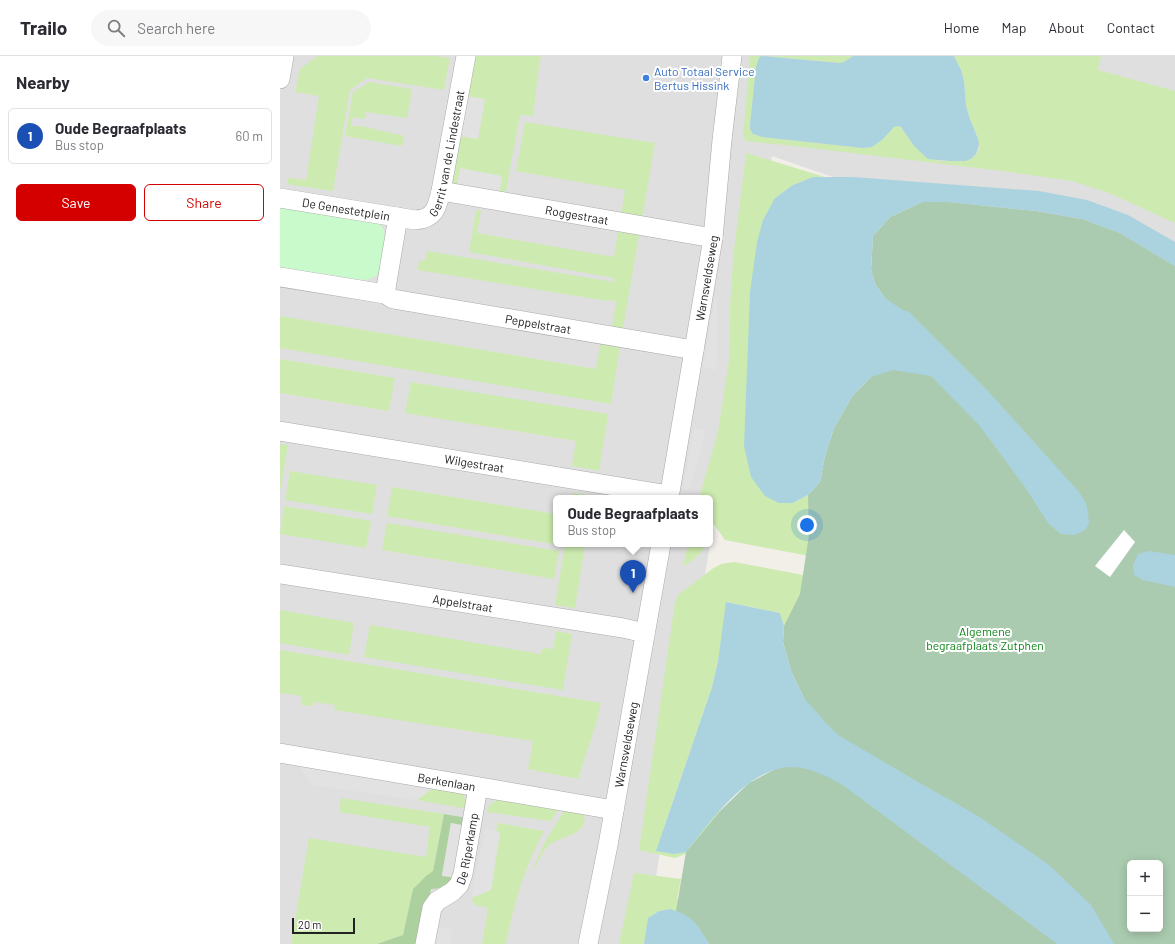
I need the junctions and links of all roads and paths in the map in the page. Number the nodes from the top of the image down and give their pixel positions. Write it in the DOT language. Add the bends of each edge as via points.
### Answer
graph roads {
  1 [pos="284,56"];
  2 [pos="466,56"];
  3 [pos="732,56"];
  4 [pos="280,79"];
  5 [pos="441,191"];
  6 [pos="280,198"];
  7 [pos="398,217"];
  8 [pos="712,238"];
  9 [pos="280,277"];
  10 [pos="385,294"];
  11 [pos="694,350"];
  12 [pos="280,431"];
  13 [pos="663,495"];
  14 [pos="669,495"];
  15 [pos="660,547"];
  16 [pos="280,574"];
  17 [pos="646,633"];
  18 [pos="280,753"];
  19 [pos="478,787"];
  20 [pos="614,810"];
  21 [pos="425,944"];
  22 [pos="588,944"];
  1 -- 4 [label="street"];
  2 -- 5 [label="street, Gerrit van de Lindestraat"];
  3 -- 8 [label="street, Warnsveldseweg"];
  5 -- 7 [label="street, Gerrit van de Lindestraat" via="435,211 428,217 415,220"];
  5 -- 8 [label="street, Roggestraat"];
  6 -- 7 [label="street, De Genestetplein"];
  7 -- 10 [label="street, De Genestetplein"];
  8 -- 11 [label="street, Warnsveldseweg"];
  9 -- 10 [label="street"];
  10 -- 11 [label="street, Peppelstraat" via="393,299"];
  11 -- 14 [label="street, Warnsveldseweg"];
  12 -- 13 [label="street, Wilgestraat"];
  15 -- 17 [label="street, Warnsveldseweg"];
  16 -- 17 [label="street, Appelstraat"];
  17 -- 20 [label="street, Warnsveldseweg"];
  18 -- 19 [label="street, Berkenlaan"];
  19 -- 20 [label="street, Berkenlaan"];
  19 -- 21 [label="street, De Riperkamp" via="463,874 459,885 437,901 432,908"];
  20 -- 22 [label="street, Warnsveldseweg"];
}
